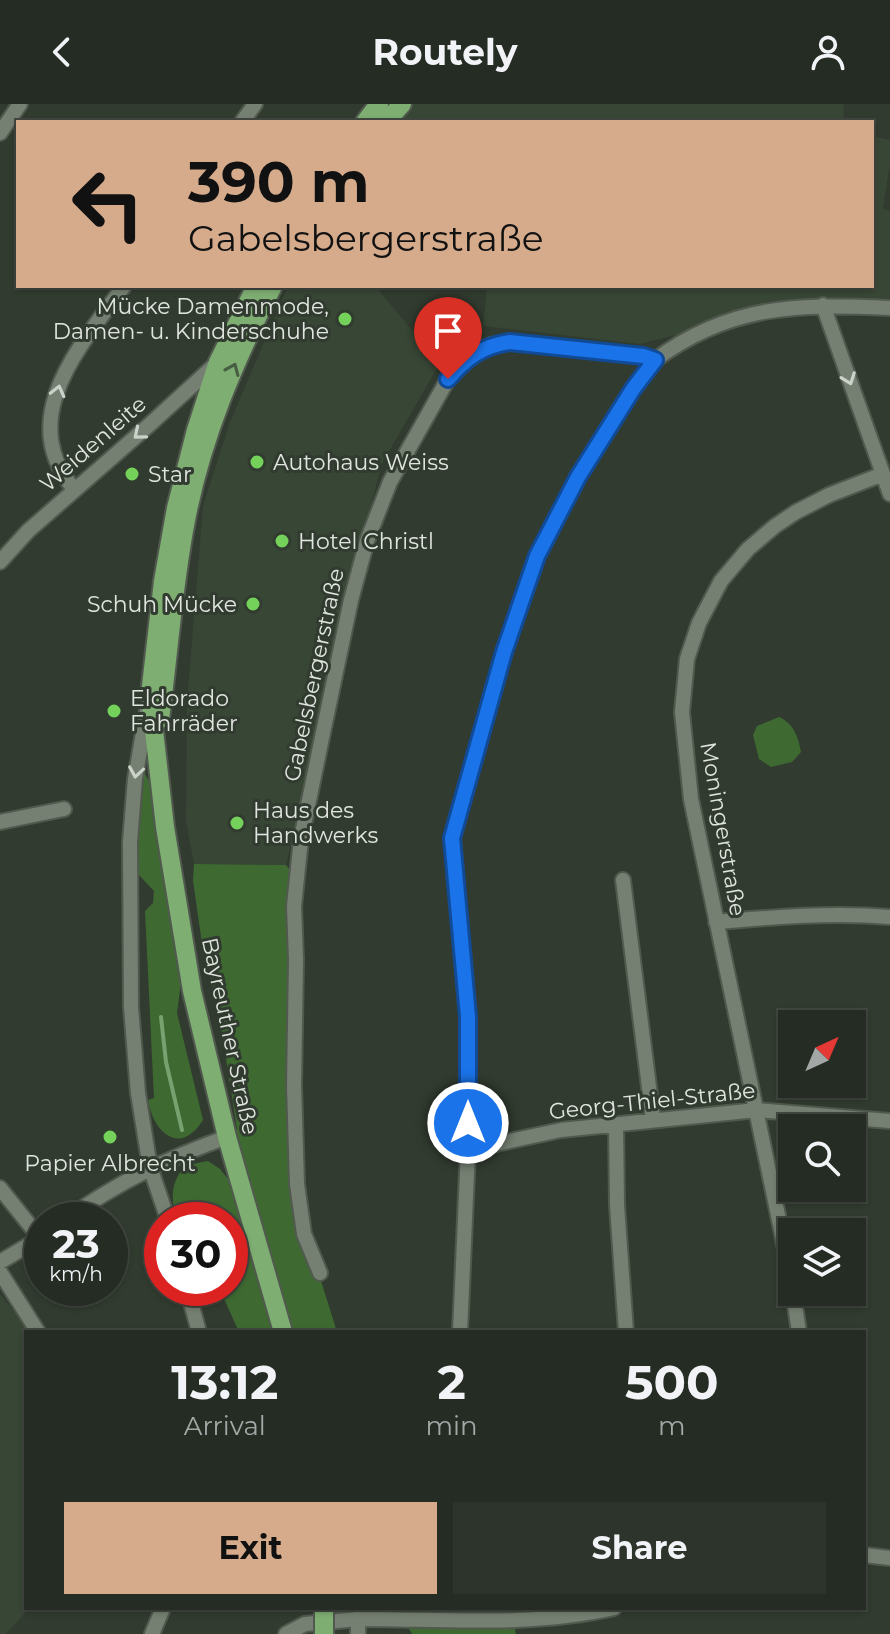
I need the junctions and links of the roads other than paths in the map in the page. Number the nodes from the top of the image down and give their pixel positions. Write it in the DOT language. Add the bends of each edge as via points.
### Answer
graph roads {
  1 [pos="20,104"];
  2 [pos="379,104"];
  3 [pos="402,104"];
  4 [pos="367,120"];
  5 [pos="388,120"];
  6 [pos="0,133"];
  7 [pos="123,288"];
  8 [pos="255,288"];
  9 [pos="272,288"];
  10 [pos="823,305"];
  11 [pos="890,308"];
  12 [pos="655,360"];
  13 [pos="218,362"];
  14 [pos="883,474"];
  15 [pos="74,489"];
  16 [pos="890,494"];
  17 [pos="0,562"];
  18 [pos="150,695"];
  19 [pos="157,746"];
  20 [pos="64,809"];
  21 [pos="0,822"];
  22 [pos="623,880"];
  23 [pos="890,917"];
  24 [pos="716,922"];
  25 [pos="757,1110"];
  26 [pos="653,1119"];
  27 [pos="890,1121"];
  28 [pos="616,1124"];
  29 [pos="227,1137"];
  30 [pos="468,1150"];
  31 [pos="150,1167"];
  32 [pos="0,1188"];
  33 [pos="90,1202"];
  34 [pos="162,1202"];
  35 [pos="24,1217"];
  36 [pos="779,1218"];
  37 [pos="24,1247"];
  38 [pos="0,1262"];
  39 [pos="0,1272"];
  40 [pos="320,1273"];
  41 [pos="192,1306"];
  42 [pos="795,1306"];
  43 [pos="37,1330"];
  44 [pos="198,1330"];
  45 [pos="282,1330"];
  46 [pos="460,1330"];
  47 [pos="626,1330"];
  48 [pos="799,1330"];
  49 [pos="866,1555"];
  50 [pos="890,1558"];
  51 [pos="162,1610"];
  52 [pos="324,1610"];
  53 [pos="605,1610"];
  54 [pos="358,1626"];
  55 [pos="152,1634"];
  56 [pos="286,1634"];
  57 [pos="324,1634"];
  1 -- 6 [label="street"];
  2 -- 4 [label="main road"];
  3 -- 5 [label="main road"];
  15 -- 7 [label="street, one-way" via="51,450 49,430 61,377"];
  8 -- 13 [label="main road, Bayreuther Straße"];
  19 -- 9 [label="main road, Bayreuther Straße, one-way" via="187,518 222,395"];
  10 -- 11 [label="street"];
  10 -- 12 [label="street" via="727,320"];
  10 -- 14 [label="street, one-way"];
  12 -- 30 [label="street" via="578,477 537,556 452,838 468,1017"];
  12 -- 40 [label="street, Gabelsbergerstraße" via="510,342 475,352 448,379 417,430 367,541 301,839 294,906 298,1207"];
  13 -- 15 [label="street, Weidenleite, one-way"];
  13 -- 18 [label="main road, Bayreuther Straße" via="176,508"];
  14 -- 16 [label="street"];
  14 -- 24 [label="street, Moningerstraße" via="829,495 775,526 721,581 699,623 687,659 682,712 691,799"];
  15 -- 17 [label="street, Weidenleite"];
  18 -- 19 [label="main road, Bayreuther Straße"];
  18 -- 31 [label="street, Bayreuther Straße, one-way" via="130,842 131,1007"];
  19 -- 29 [label="main road, Bayreuther Straße" via="192,991"];
  20 -- 21 [label="street"];
  22 -- 26 [label="street"];
  23 -- 24 [label="street" via="808,915"];
  24 -- 25 [label="street, Moningerstraße"];
  25 -- 26 [label="street, Georg-Thiel-Straße"];
  25 -- 27 [label="street, Georg-Thiel-Straße"];
  25 -- 36 [label="street, Moningerstraße"];
  26 -- 28 [label="street, Georg-Thiel-Straße"];
  28 -- 30 [label="street, Georg-Thiel-Straße"];
  28 -- 47 [label="street"];
  29 -- 31 [label="street"];
  29 -- 45 [label="main road, Bayreuther Straße"];
  30 -- 46 [label="street"];
  31 -- 33 [label="street"];
  31 -- 34 [label="street, Bayreuther Straße"];
  32 -- 35 [label="street"];
  37 -- 38 [label="street"];
  39 -- 43 [label="street"];
  41 -- 44 [label="street"];
  42 -- 48 [label="street"];
  49 -- 50 [label="street"];
  51 -- 55 [label="street"];
  52 -- 57 [label="main road, bridge"];
  53 -- 54 [label="street" via="578,1616"];
  54 -- 56 [label="street" via="305,1624"];
}
